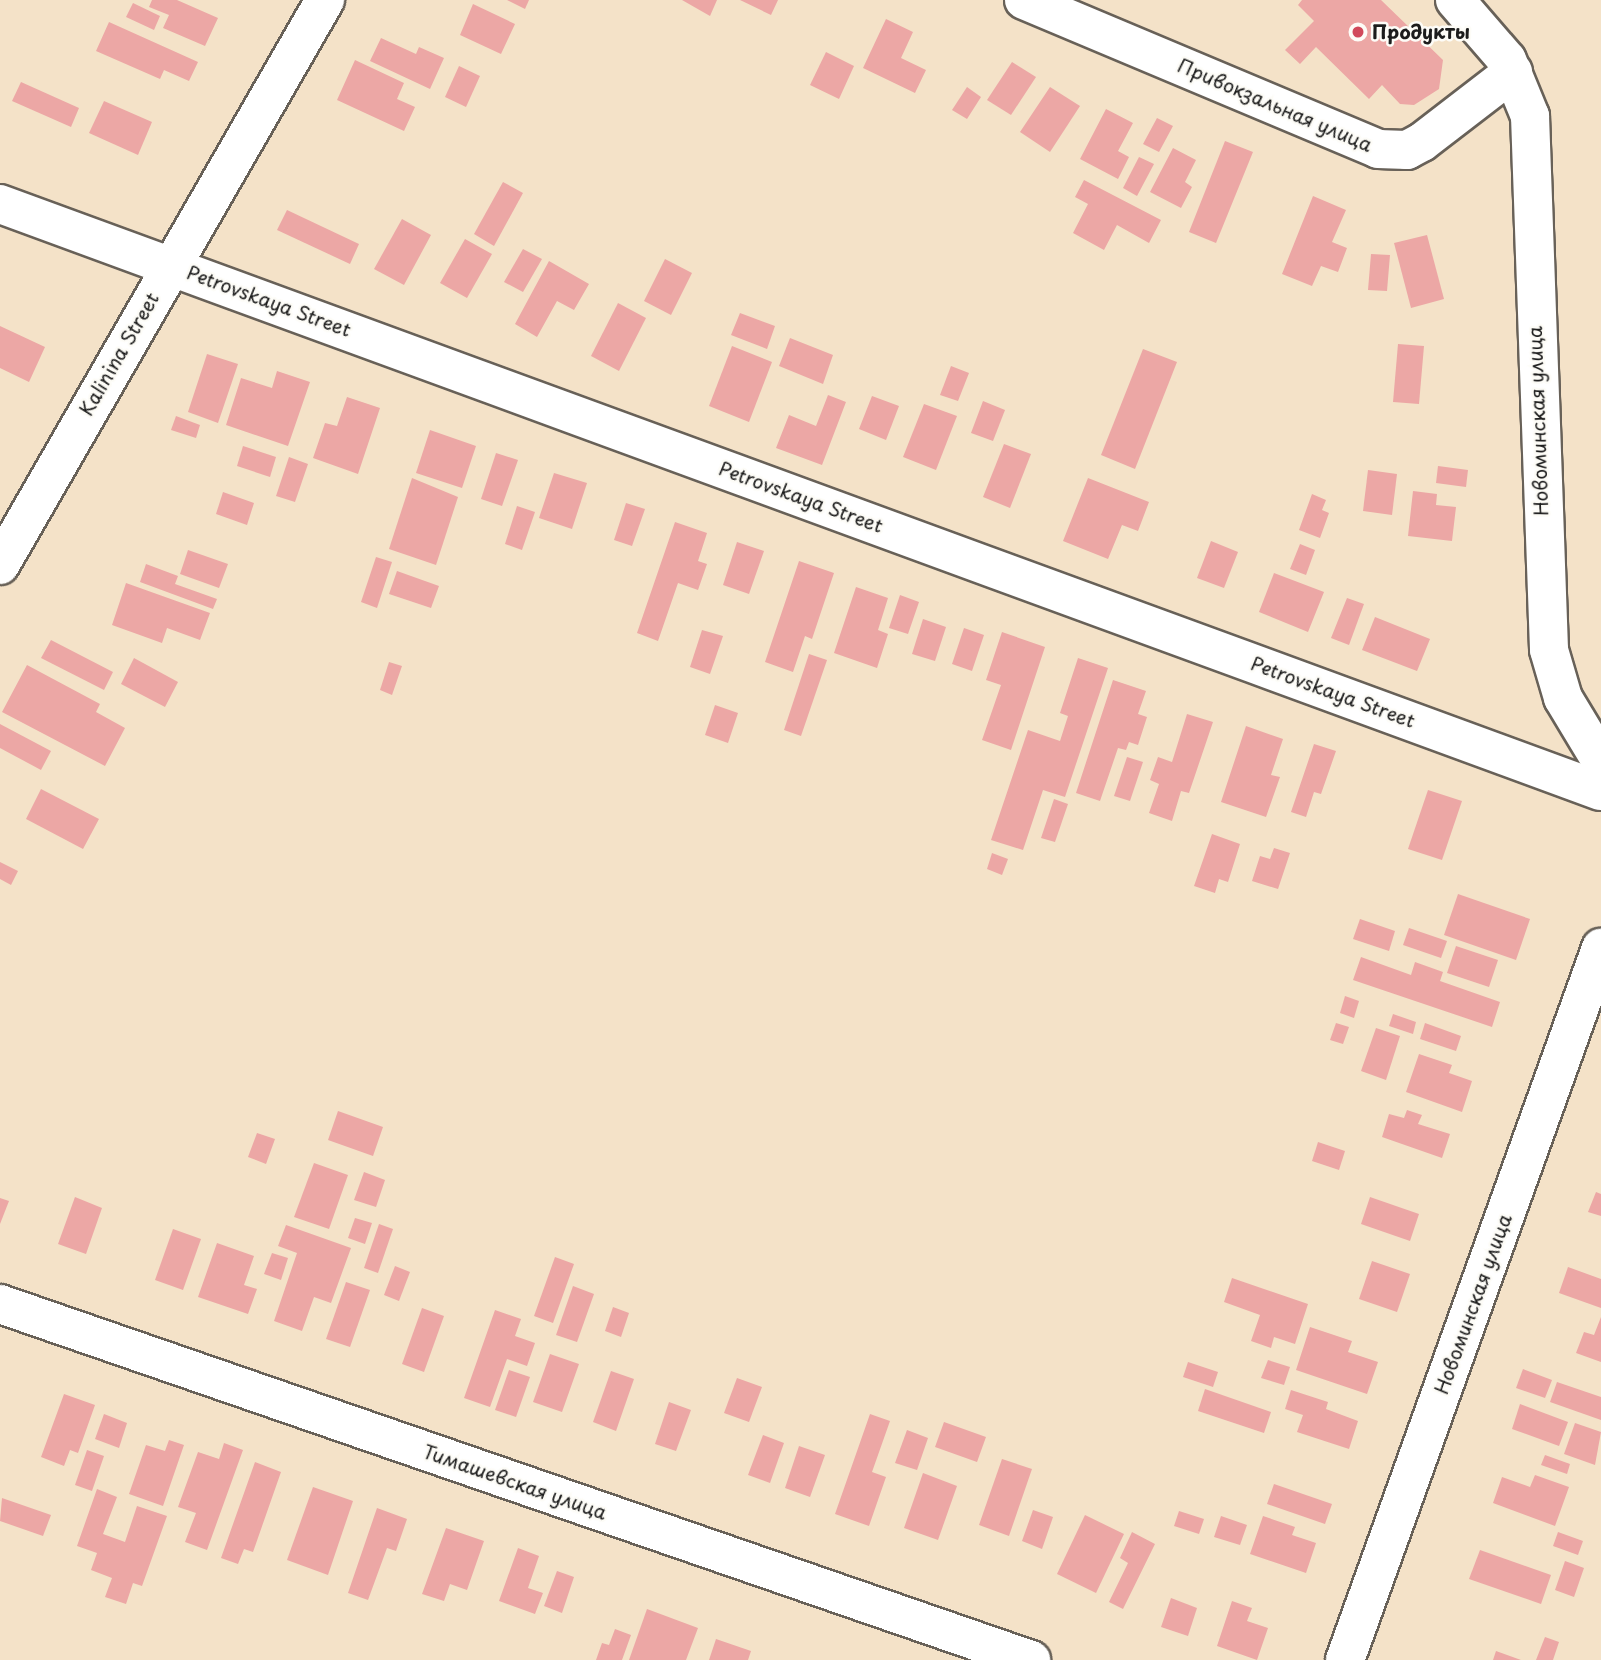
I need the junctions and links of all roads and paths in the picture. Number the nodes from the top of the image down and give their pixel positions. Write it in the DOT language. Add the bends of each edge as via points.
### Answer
graph roads {
  1 [pos="326,0"];
  2 [pos="1024,0"];
  3 [pos="1455,0"];
  4 [pos="1513,72"];
  5 [pos="0,204"];
  6 [pos="170,264"];
  7 [pos="0,565"];
  8 [pos="1601,761"];
  9 [pos="1601,791"];
  10 [pos="1601,948"];
  11 [pos="0,1304"];
  12 [pos="1031,1660"];
  13 [pos="1345,1660"];
  1 -- 6 [label="street, Kalinina Street"];
  2 -- 4 [label="street, Привокзальная улица" via="1378,149 1396,152 1415,146"];
  3 -- 4 [label="street, Новоминская улица" via="1482,27"];
  4 -- 8 [label="street, Новоминская улица" via="1525,98 1532,144 1549,650 1563,698"];
  5 -- 6 [label="street, Petrovskaya Street"];
  6 -- 7 [label="street, Kalinina Street"];
  6 -- 9 [label="street, Petrovskaya Street"];
  10 -- 13 [label="street, Новоминская улица"];
  11 -- 12 [label="street, Тимашевская улица"];
}
